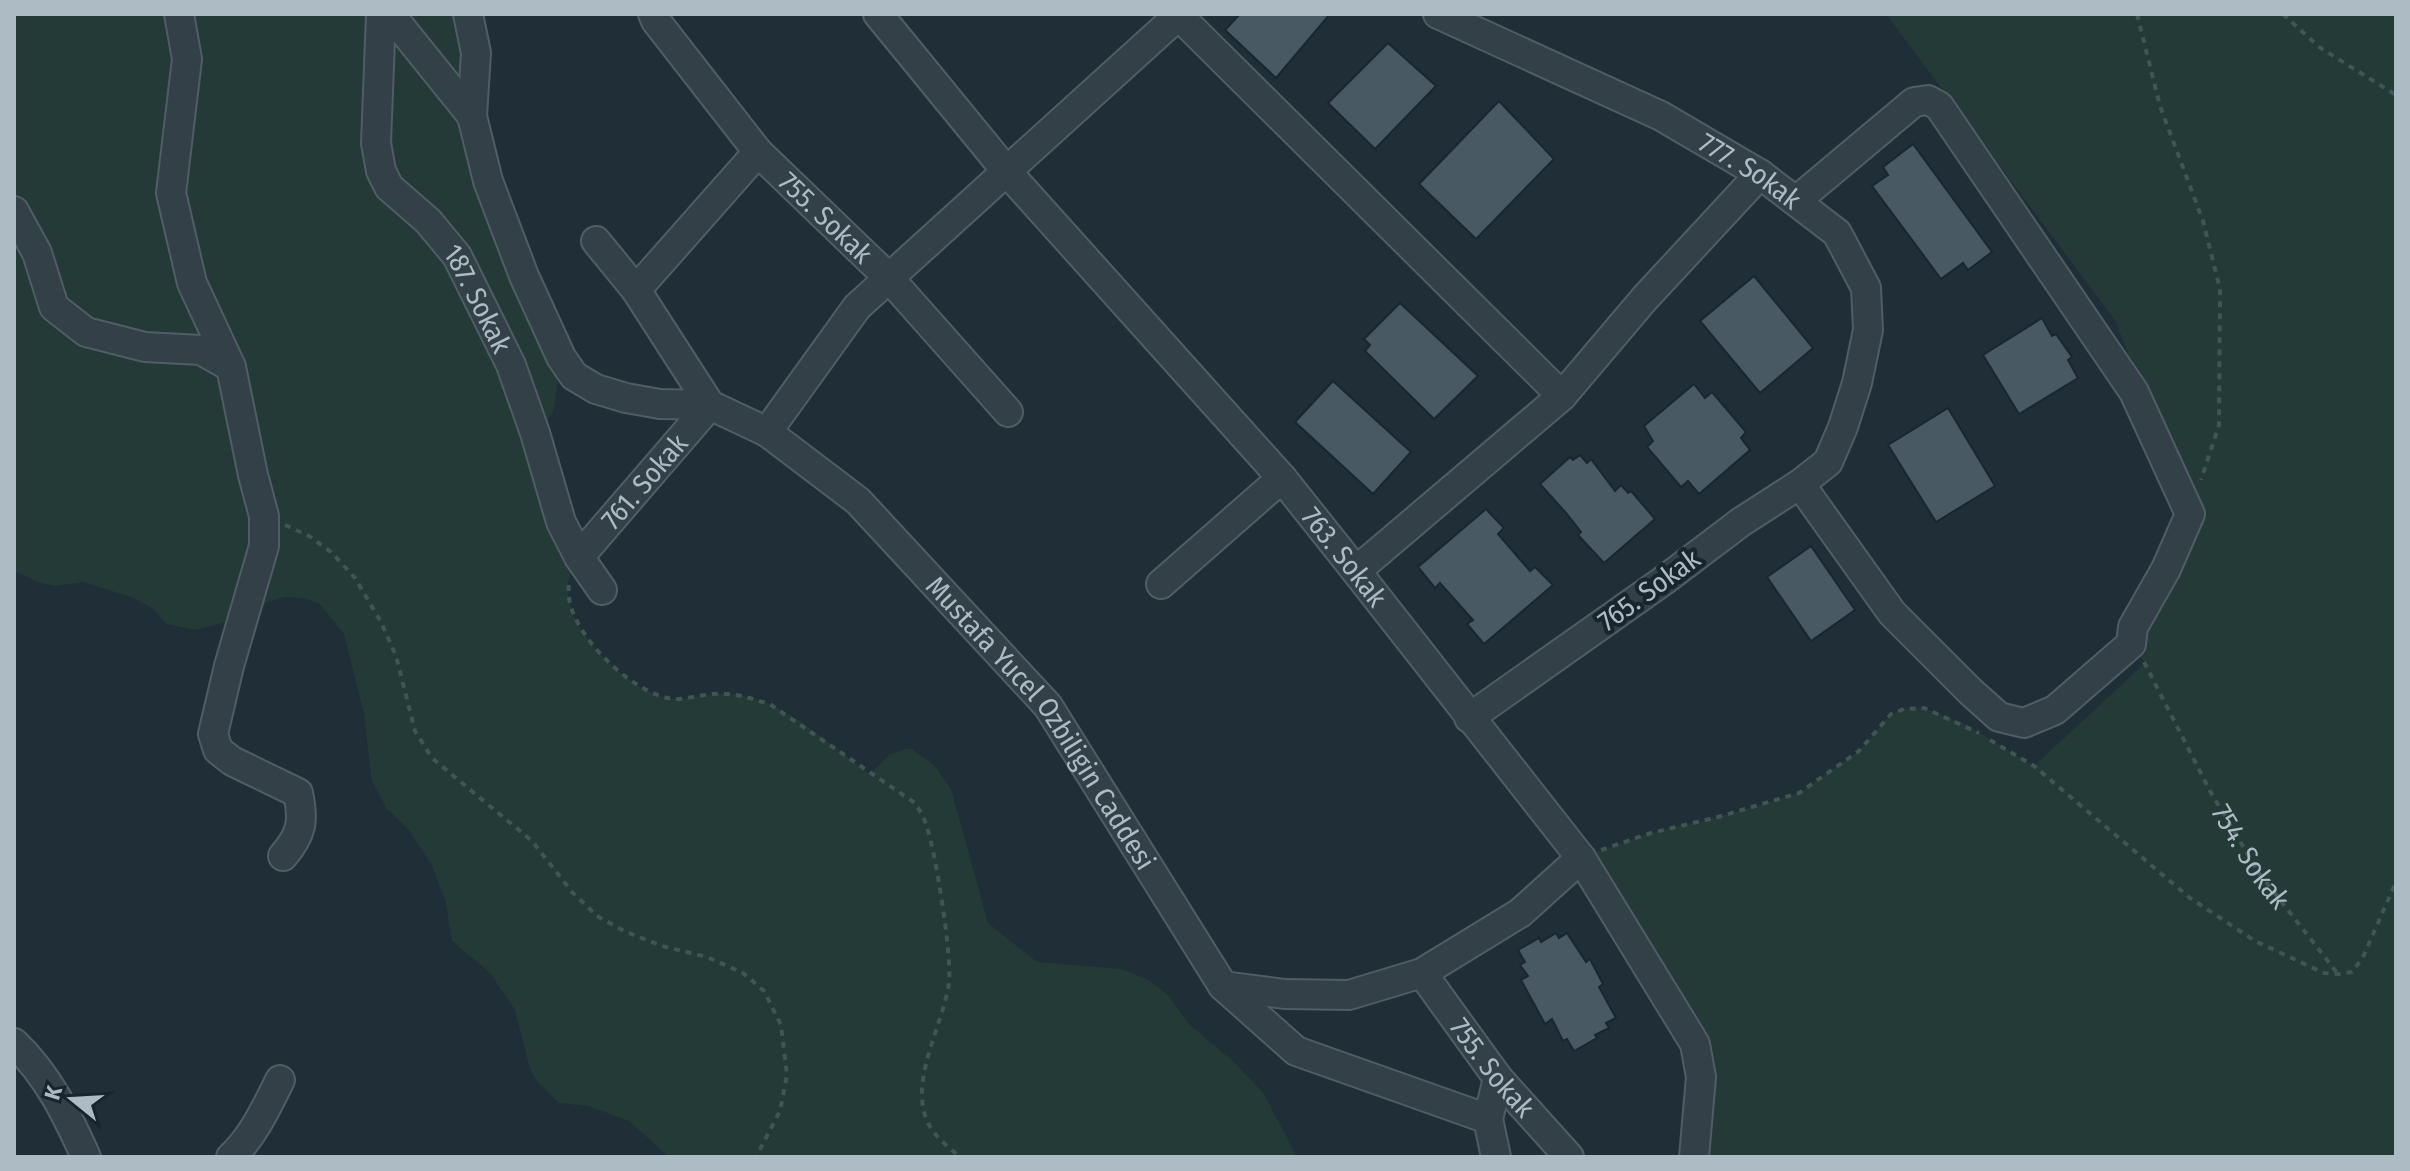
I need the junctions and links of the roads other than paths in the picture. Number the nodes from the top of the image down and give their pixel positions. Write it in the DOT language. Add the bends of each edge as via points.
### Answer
graph roads {
  1 [pos="179,14"];
  2 [pos="381,14"];
  3 [pos="390,14"];
  4 [pos="468,14"];
  5 [pos="878,14"];
  6 [pos="1179,14"];
  7 [pos="1438,14"];
  8 [pos="659,16"];
  9 [pos="472,116"];
  10 [pos="758,152"];
  11 [pos="1008,173"];
  12 [pos="1760,174"];
  13 [pos="1796,201"];
  14 [pos="14,211"];
  15 [pos="596,241"];
  16 [pos="889,278"];
  17 [pos="636,290"];
  18 [pos="231,367"];
  19 [pos="1562,396"];
  20 [pos="710,405"];
  21 [pos="1008,412"];
  22 [pos="767,432"];
  23 [pos="1828,462"];
  24 [pos="1282,478"];
  25 [pos="1800,484"];
  26 [pos="579,557"];
  27 [pos="1356,571"];
  28 [pos="1161,584"];
  29 [pos="602,590"];
  30 [pos="1469,718"];
  31 [pos="283,856"];
  32 [pos="1581,858"];
  33 [pos="1422,973"];
  34 [pos="1223,986"];
  35 [pos="14,1043"];
  36 [pos="1498,1078"];
  37 [pos="280,1080"];
  38 [pos="1488,1119"];
  39 [pos="86,1157"];
  40 [pos="231,1157"];
  41 [pos="1496,1157"];
  42 [pos="1569,1157"];
  43 [pos="1694,1157"];
  1 -- 18 [label="street" via="187,59 171,193 192,283"];
  2 -- 26 [label="street, 187. Sokak" via="376,143 381,171 389,187 457,256 511,365 561,522"];
  3 -- 9 [label="street"];
  4 -- 9 [label="street" via="476,53"];
  5 -- 11 [label="street, 763. Sokak"];
  6 -- 11 [label="street"];
  6 -- 19 [label="street"];
  7 -- 12 [label="street, 777. Sokak" via="1661,116"];
  8 -- 10 [label="street, 755. Sokak"];
  9 -- 20 [label="street" via="502,223 574,376 626,398"];
  10 -- 16 [label="street, 755. Sokak"];
  10 -- 17 [label="street"];
  11 -- 16 [label="street"];
  11 -- 24 [label="street, 763. Sokak"];
  12 -- 13 [label="street, 777. Sokak"];
  12 -- 19 [label="street"];
  13 -- 23 [label="street, 777. Sokak" via="1837,233 1866,288 1868,330 1857,383"];
  13 -- 25 [label="street" via="1914,102 1928,100 1939,106 2134,392 2190,514 2132,636 2055,710 2024,723 1999,717 1892,613"];
  14 -- 18 [label="street" via="37,253 54,307 86,332 145,347 201,350"];
  15 -- 17 [label="street"];
  16 -- 21 [label="street, 755. Sokak"];
  16 -- 22 [label="street" via="857,307"];
  17 -- 20 [label="street"];
  18 -- 31 [label="street" via="264,516 264,546 213,734 218,750 232,761 298,793 302,809 297,840"];
  19 -- 27 [label="street"];
  20 -- 22 [label="street, Mustafa Yucel Ozbiligin Caddesi"];
  20 -- 26 [label="street, 761. Sokak"];
  22 -- 34 [label="street, Mustafa Yucel Ozbiligin Caddesi" via="858,501 1048,706"];
  23 -- 25 [label="street, 765. Sokak"];
  24 -- 27 [label="street, 763. Sokak"];
  24 -- 28 [label="street"];
  25 -- 30 [label="street, 765. Sokak"];
  26 -- 29 [label="street, 187. Sokak"];
  27 -- 30 [label="street, 763. Sokak"];
  30 -- 32 [label="street, 763. Sokak"];
  32 -- 33 [label="street" via="1520,913"];
  32 -- 43 [label="street, 763. Sokak" via="1695,1044 1701,1077"];
  33 -- 34 [label="street" via="1349,995"];
  33 -- 36 [label="street, 755. Sokak"];
  34 -- 38 [label="street, Mustafa Yucel Ozbiligin Caddesi" via="1296,1051"];
  35 -- 39 [label="street" via="33,1061 63,1108"];
  36 -- 38 [label="street"];
  36 -- 42 [label="street, 755. Sokak"];
  37 -- 40 [label="street"];
  38 -- 41 [label="street"];
}
